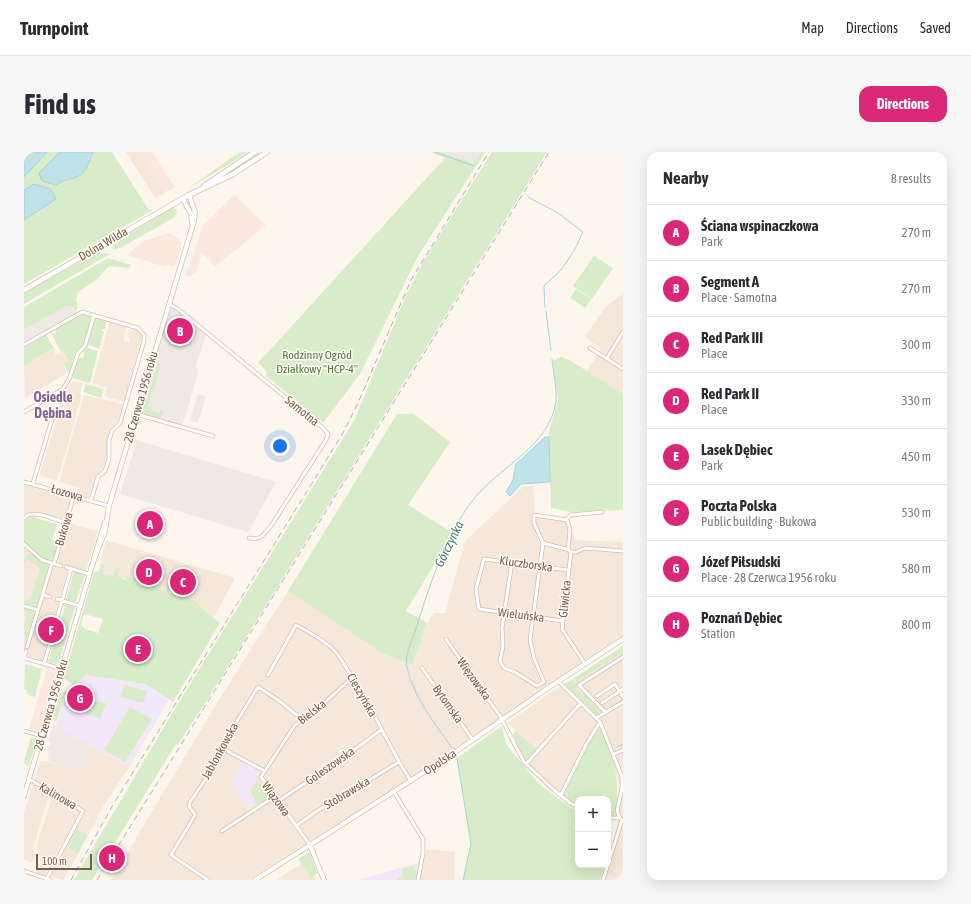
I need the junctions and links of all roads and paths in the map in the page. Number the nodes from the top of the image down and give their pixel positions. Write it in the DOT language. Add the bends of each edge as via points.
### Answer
graph roads {
  1 [pos="255,152"];
  2 [pos="267,152"];
  3 [pos="198,190"];
  4 [pos="190,195"];
  5 [pos="183,199"];
  6 [pos="190,233"];
  7 [pos="24,290"];
  8 [pos="169,304"];
  9 [pos="94,315"];
  10 [pos="623,332"];
  11 [pos="24,345"];
  12 [pos="590,348"];
  13 [pos="607,358"];
  14 [pos="623,369"];
  15 [pos="24,412"];
  16 [pos="136,414"];
  17 [pos="53,416"];
  18 [pos="213,436"];
  19 [pos="24,482"];
  20 [pos="33,483"];
  21 [pos="74,495"];
  22 [pos="91,500"];
  23 [pos="109,506"];
  24 [pos="602,512"];
  25 [pos="24,518"];
  26 [pos="566,519"];
  27 [pos="66,523"];
  28 [pos="249,538"];
  29 [pos="543,543"];
  30 [pos="24,544"];
  31 [pos="570,551"];
  32 [pos="623,551"];
  33 [pos="512,562"];
  34 [pos="53,564"];
  35 [pos="61,566"];
  36 [pos="539,566"];
  37 [pos="66,567"];
  38 [pos="71,569"];
  39 [pos="568,570"];
  40 [pos="89,574"];
  41 [pos="43,595"];
  42 [pos="50,597"];
  43 [pos="57,599"];
  44 [pos="62,601"];
  45 [pos="24,606"];
  46 [pos="80,606"];
  47 [pos="479,609"];
  48 [pos="38,610"];
  49 [pos="504,613"];
  50 [pos="533,616"];
  51 [pos="563,621"];
  52 [pos="24,639"];
  53 [pos="446,639"];
  54 [pos="623,639"];
  55 [pos="29,641"];
  56 [pos="623,657"];
  57 [pos="24,658"];
  58 [pos="44,664"];
  59 [pos="585,664"];
  60 [pos="422,668"];
  61 [pos="62,669"];
  62 [pos="268,675"];
  63 [pos="352,678"];
  64 [pos="558,681"];
  65 [pos="621,690"];
  66 [pos="597,696"];
  67 [pos="623,696"];
  68 [pos="623,702"];
  69 [pos="581,703"];
  70 [pos="602,703"];
  71 [pos="606,713"];
  72 [pos="596,718"];
  73 [pos="303,720"];
  74 [pos="502,720"];
  75 [pos="600,722"];
  76 [pos="380,730"];
  77 [pos="24,731"];
  78 [pos="42,736"];
  79 [pos="474,740"];
  80 [pos="223,749"];
  81 [pos="623,750"];
  82 [pos="614,754"];
  83 [pos="399,762"];
  84 [pos="526,764"];
  85 [pos="263,770"];
  86 [pos="29,779"];
  87 [pos="411,781"];
  88 [pos="394,792"];
  89 [pos="561,795"];
  90 [pos="24,796"];
  91 [pos="274,797"];
  92 [pos="278,801"];
  93 [pos="575,805"];
  94 [pos="611,818"];
  95 [pos="622,819"];
  96 [pos="296,826"];
  97 [pos="222,831"];
  98 [pos="310,845"];
  99 [pos="24,871"];
  100 [pos="48,879"];
  101 [pos="208,880"];
  102 [pos="255,880"];
  103 [pos="324,880"];
  104 [pos="418,880"];
  105 [pos="603,880"];
  1 -- 3 [label="main road"];
  2 -- 3 [label="main road" via="233,174"];
  3 -- 4 [label="main road"];
  4 -- 5 [label="main road"];
  4 -- 6 [label="street, 28 Czerwca 1956 roku" via="195,213"];
  5 -- 6 [label="street, 28 Czerwca 1956 roku" via="192,215"];
  5 -- 7 [label="main road, Dolna Wilda"];
  6 -- 8 [label="street, 28 Czerwca 1956 roku"];
  8 -- 16 [label="street, 28 Czerwca 1956 roku"];
  8 -- 28 [label="street, Samotna" via="327,433 326,440 271,526 261,538"];
  9 -- 11 [label="street" via="80,312"];
  9 -- 15 [label="street" via="85,346 78,353 63,389"];
  9 -- 22 [label="street" via="138,328 144,335 144,341 120,423 112,431 107,467 98,477"];
  10 -- 13 [label="street"];
  12 -- 13 [label="street"];
  13 -- 14 [label="street"];
  16 -- 18 [label="street"];
  16 -- 23 [label="street, 28 Czerwca 1956 roku"];
  17 -- 20 [label="street"];
  19 -- 20 [label="street, Łozowa"];
  20 -- 21 [label="street, Łozowa"];
  21 -- 22 [label="street, Łozowa"];
  21 -- 27 [label="street, Bukowa"];
  22 -- 23 [label="street, Łozowa"];
  23 -- 40 [label="street, 28 Czerwca 1956 roku" via="105,532"];
  24 -- 26 [label="street" via="571,515"];
  25 -- 27 [label="street" via="29,514 36,514"];
  26 -- 29 [label="street" via="534,515 534,524"];
  26 -- 31 [label="street, Gliwicka" via="570,530"];
  27 -- 34 [label="street, Bukowa"];
  29 -- 31 [label="street"];
  29 -- 36 [label="street"];
  30 -- 34 [label="street" via="42,560"];
  31 -- 32 [label="street" via="585,548"];
  31 -- 39 [label="street, Gliwicka"];
  33 -- 36 [label="street, Kluczborska"];
  33 -- 47 [label="street, Kluczborska" via="484,559 476,589"];
  33 -- 49 [label="street"];
  34 -- 35 [label="street"];
  34 -- 41 [label="street, Bukowa"];
  36 -- 39 [label="street, Kluczborska"];
  36 -- 50 [label="street"];
  37 -- 38 [label="street"];
  38 -- 40 [label="street"];
  38 -- 44 [label="street"];
  39 -- 51 [label="street, Gliwicka"];
  40 -- 46 [label="street, 28 Czerwca 1956 roku"];
  41 -- 42 [label="street"];
  41 -- 48 [label="street, Bukowa"];
  43 -- 44 [label="street"];
  44 -- 46 [label="street"];
  44 -- 58 [label="street"];
  45 -- 48 [label="street"];
  46 -- 61 [label="street, 28 Czerwca 1956 roku"];
  47 -- 49 [label="street, Wieluńska"];
  48 -- 55 [label="street, Bukowa"];
  49 -- 50 [label="street, Wieluńska"];
  49 -- 50 [label="street" via="500,663 536,687 544,682 530,644"];
  50 -- 51 [label="street, Wieluńska"];
  51 -- 59 [label="street, Gliwicka" via="564,632"];
  52 -- 55 [label="street"];
  53 -- 74 [label="street, Więzowska"];
  54 -- 59 [label="street, Opolska"];
  55 -- 57 [label="street, Bukowa"];
  56 -- 71 [label="street" via="579,685"];
  57 -- 58 [label="street"];
  58 -- 61 [label="street"];
  59 -- 64 [label="street, Opolska"];
  60 -- 79 [label="street, Bytomska"];
  61 -- 78 [label="street, 28 Czerwca 1956 roku"];
  62 -- 63 [label="street, Cieszyńska" via="296,625 332,648"];
  63 -- 73 [label="street, Bielska"];
  63 -- 76 [label="street, Cieszyńska" via="368,701"];
  64 -- 69 [label="street"];
  64 -- 74 [label="street, Opolska"];
  65 -- 66 [label="street" via="615,684"];
  65 -- 67 [label="street"];
  65 -- 70 [label="street"];
  68 -- 71 [label="street"];
  69 -- 72 [label="street"];
  69 -- 84 [label="street"];
  71 -- 72 [label="street"];
  72 -- 75 [label="street"];
  73 -- 80 [label="street, Jabłonkowska" via="258,687"];
  73 -- 85 [label="street, Bielska" via="295,725"];
  74 -- 79 [label="street, Opolska"];
  74 -- 84 [label="street, Więzowska" via="516,750"];
  75 -- 82 [label="street"];
  75 -- 89 [label="street" via="586,743"];
  76 -- 83 [label="street, Cieszyńska"];
  76 -- 92 [label="street, Goleszowska"];
  77 -- 78 [label="street"];
  78 -- 86 [label="street, 28 Czerwca 1956 roku"];
  79 -- 87 [label="street, Opolska"];
  80 -- 85 [label="street, Wiązowa"];
  80 -- 101 [label="street, Jabłonkowska" via="218,761 190,802 189,806 195,815 171,855"];
  81 -- 82 [label="street"];
  82 -- 95 [label="street" via="621,771 622,783 617,811"];
  83 -- 87 [label="street, Cieszyńska"];
  83 -- 96 [label="street, Stobrawska"];
  84 -- 89 [label="street, Więzowska"];
  85 -- 91 [label="street, Wiązowa" via="261,777"];
  86 -- 90 [label="street, 28 Czerwca 1956 roku"];
  86 -- 100 [label="street, Kalinowa" via="83,811"];
  87 -- 88 [label="street, Opolska"];
  88 -- 98 [label="street, Opolska"];
  88 -- 104 [label="street" via="422,839 423,853"];
  89 -- 93 [label="street, Więzowska"];
  91 -- 92 [label="street, Wiązowa"];
  91 -- 97 [label="street"];
  92 -- 96 [label="street, Wiązowa"];
  94 -- 95 [label="street"];
  95 -- 105 [label="street"];
  96 -- 98 [label="street, Wiązowa"];
  98 -- 102 [label="street, Opolska"];
  98 -- 103 [label="street"];
  99 -- 100 [label="street"];
}
